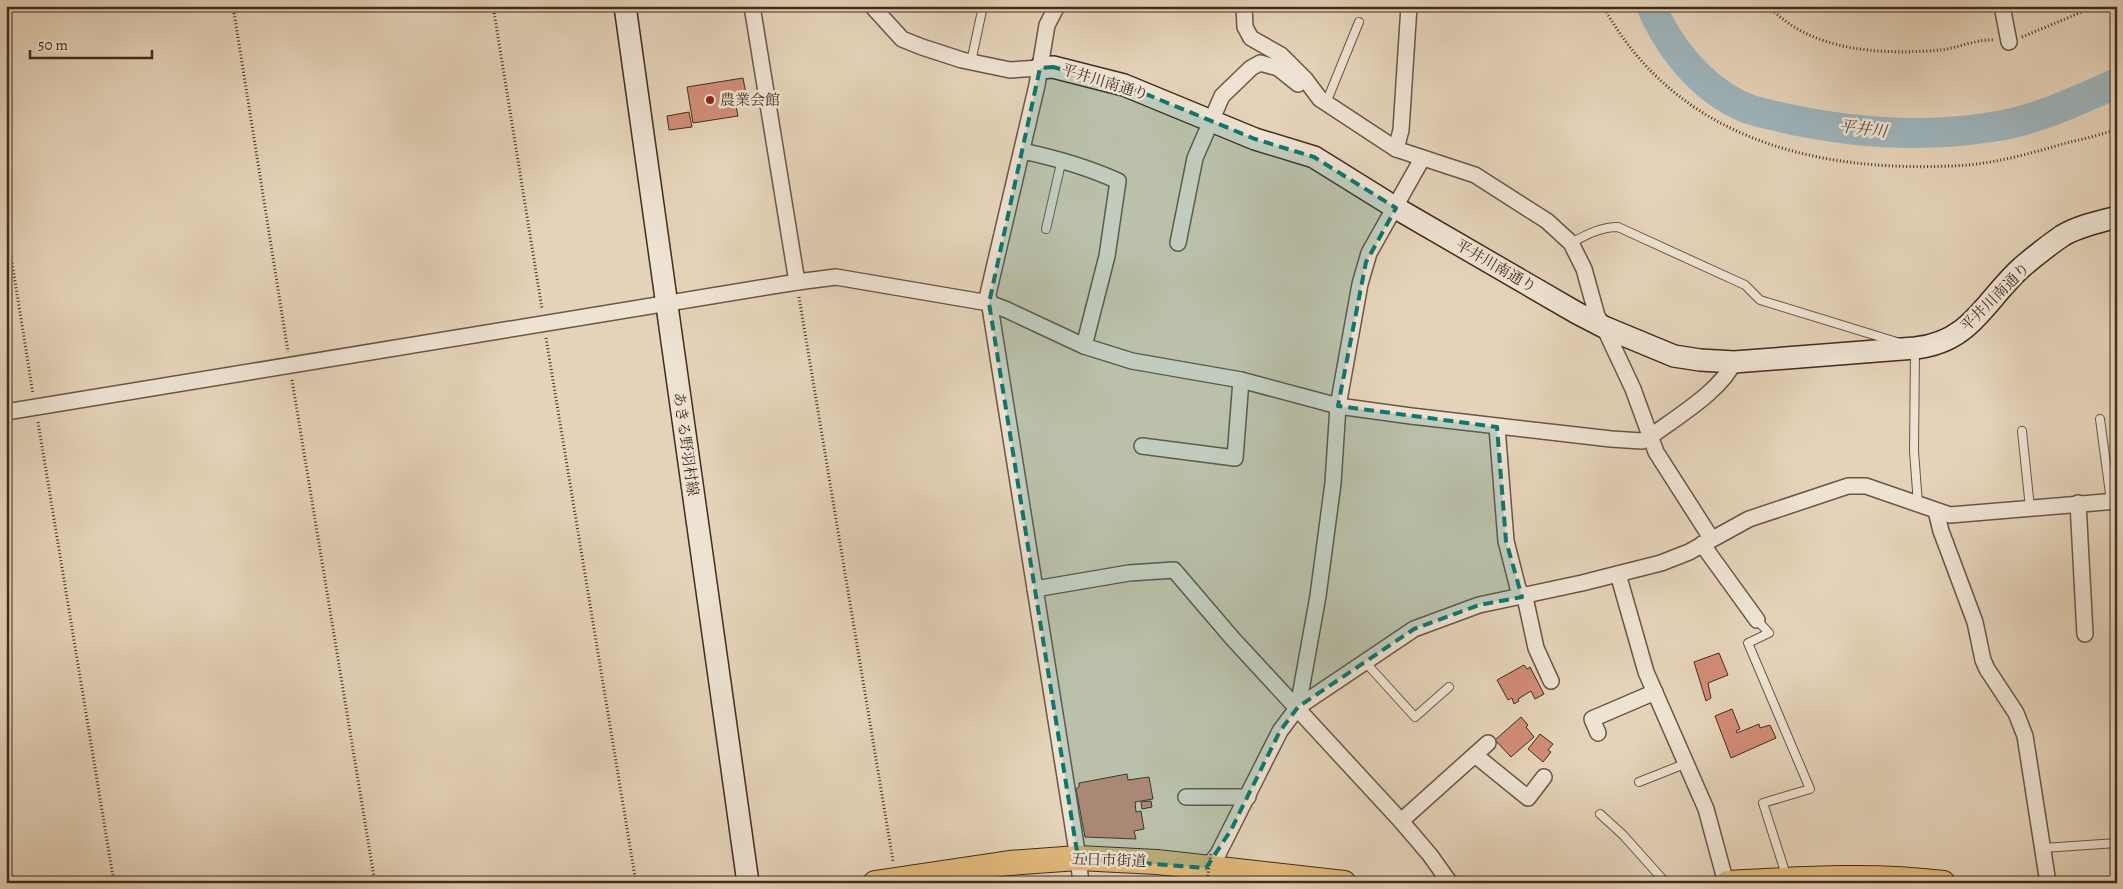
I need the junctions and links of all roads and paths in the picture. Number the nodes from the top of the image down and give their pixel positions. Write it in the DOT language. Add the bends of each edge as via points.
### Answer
graph roads {
  1 [pos="233,6"];
  2 [pos="493,6"];
  3 [pos="625,6"];
  4 [pos="752,6"];
  5 [pos="872,6"];
  6 [pos="983,6"];
  7 [pos="1057,6"];
  8 [pos="1244,6"];
  9 [pos="1409,6"];
  10 [pos="1603,6"];
  11 [pos="1766,6"];
  12 [pos="2002,6"];
  13 [pos="2096,6"];
  14 [pos="1359,22"];
  15 [pos="2009,42"];
  16 [pos="971,62"];
  17 [pos="1040,68"];
  18 [pos="1323,101"];
  19 [pos="1211,121"];
  20 [pos="2117,129"];
  21 [pos="1396,149"];
  22 [pos="1022,151"];
  23 [pos="1422,158"];
  24 [pos="1062,159"];
  25 [pos="1396,208"];
  26 [pos="2117,217"];
  27 [pos="6,225"];
  28 [pos="1046,229"];
  29 [pos="1178,243"];
  30 [pos="1571,243"];
  31 [pos="797,282"];
  32 [pos="989,303"];
  33 [pos="667,304"];
  34 [pos="544,325"];
  35 [pos="1604,327"];
  36 [pos="1084,346"];
  37 [pos="1915,348"];
  38 [pos="1734,362"];
  39 [pos="290,364"];
  40 [pos="1241,380"];
  41 [pos="1338,406"];
  42 [pos="36,408"];
  43 [pos="6,412"];
  44 [pos="2100,419"];
  45 [pos="1497,427"];
  46 [pos="2022,431"];
  47 [pos="1650,437"];
  48 [pos="1142,446"];
  49 [pos="2114,501"];
  50 [pos="2078,503"];
  51 [pos="1918,504"];
  52 [pos="2030,508"];
  53 [pos="1936,511"];
  54 [pos="1706,541"];
  55 [pos="1618,574"];
  56 [pos="1035,589"];
  57 [pos="1522,597"];
  58 [pos="1757,620"];
  59 [pos="2085,634"];
  60 [pos="1366,663"];
  61 [pos="1551,681"];
  62 [pos="1449,687"];
  63 [pos="1655,692"];
  64 [pos="1298,708"];
  65 [pos="1598,733"];
  66 [pos="1488,743"];
  67 [pos="1475,755"];
  68 [pos="1687,762"];
  69 [pos="1544,777"];
  70 [pos="1639,782"];
  71 [pos="1186,797"];
  72 [pos="1248,797"];
  73 [pos="1600,814"];
  74 [pos="1401,821"];
  75 [pos="2117,843"];
  76 [pos="2043,848"];
  77 [pos="1078,858"];
  78 [pos="1205,871"];
  79 [pos="1788,880"];
  80 [pos="885,881"];
  81 [pos="1872,881"];
  82 [pos="1329,882"];
  83 [pos="1756,882"];
  84 [pos="114,883"];
  85 [pos="375,883"];
  86 [pos="636,883"];
  87 [pos="748,883"];
  88 [pos="1081,883"];
  89 [pos="1450,883"];
  90 [pos="1666,883"];
  91 [pos="1727,883"];
  92 [pos="1943,883"];
  93 [pos="2048,883"];
  1 -- 39 [label="path"];
  2 -- 34 [label="path"];
  3 -- 33 [label="street, あきる野羽村線"];
  4 -- 31 [label="street"];
  5 -- 16 [label="street, 平井川南通り" via="902,39"];
  6 -- 16 [label="lane"];
  7 -- 17 [label="street" via="1047,25"];
  8 -- 18 [label="street" via="1245,27 1251,38 1281,55"];
  9 -- 21 [label="street" via="1401,130"];
  10 -- 20 [label="path" via="1634,53 1673,91 1714,121 1762,142 1820,159 1885,165 1952,166 2022,156"];
  11 -- 15 [label="path" via="1791,25 1852,48 1894,52 1943,50 1990,40"];
  12 -- 15 [label="street"];
  13 -- 15 [label="path"];
  14 -- 18 [label="lane"];
  16 -- 17 [label="street, 平井川南通り" via="1010,70"];
  17 -- 19 [label="street, 平井川南通り" via="1053,66 1124,85"];
  17 -- 22 [label="street"];
  18 -- 19 [label="street" via="1278,68 1260,63 1222,96"];
  18 -- 21 [label="street"];
  19 -- 25 [label="street, 平井川南通り" via="1314,157"];
  19 -- 29 [label="street" via="1195,158"];
  21 -- 23 [label="street"];
  22 -- 24 [label="street"];
  22 -- 32 [label="street" via="988,294"];
  23 -- 25 [label="street"];
  23 -- 30 [label="street" via="1475,175 1547,221"];
  24 -- 28 [label="lane"];
  24 -- 36 [label="street" via="1118,181 1107,256"];
  25 -- 35 [label="street, 平井川南通り"];
  25 -- 41 [label="street" via="1366,262"];
  26 -- 37 [label="street, 平井川南通り" via="2063,235 2021,268 1968,327 1939,344"];
  27 -- 42 [label="path"];
  30 -- 35 [label="street" via="1584,269 1597,316"];
  30 -- 37 [label="lane" via="1598,230 1618,227 1745,285 1760,300"];
  31 -- 32 [label="street" via="836,277"];
  31 -- 33 [label="street"];
  31 -- 80 [label="path"];
  32 -- 36 [label="street"];
  32 -- 56 [label="street"];
  33 -- 34 [label="street"];
  33 -- 87 [label="street, あきる野羽村線"];
  34 -- 39 [label="street"];
  34 -- 86 [label="path"];
  35 -- 38 [label="street, 平井川南通り" via="1674,356"];
  35 -- 47 [label="street" via="1633,389"];
  36 -- 40 [label="street" via="1132,361"];
  37 -- 38 [label="street, 平井川南通り"];
  37 -- 51 [label="lane" via="1914,451"];
  38 -- 47 [label="street" via="1715,387"];
  39 -- 42 [label="street"];
  39 -- 85 [label="path"];
  40 -- 41 [label="street"];
  40 -- 48 [label="street" via="1235,458"];
  41 -- 45 [label="street"];
  41 -- 64 [label="street" via="1334,483"];
  42 -- 43 [label="street"];
  42 -- 84 [label="path"];
  44 -- 49 [label="lane"];
  45 -- 47 [label="street" via="1611,439 1642,441"];
  45 -- 57 [label="street" via="1506,541"];
  46 -- 52 [label="lane"];
  47 -- 54 [label="street"];
  49 -- 50 [label="street"];
  50 -- 52 [label="street"];
  50 -- 59 [label="street"];
  51 -- 53 [label="street"];
  51 -- 54 [label="street" via="1866,486 1848,486 1749,519"];
  52 -- 53 [label="street" via="1950,515"];
  53 -- 76 [label="street" via="1975,622 1983,660 2016,713 2025,736"];
  54 -- 55 [label="street" via="1662,563"];
  54 -- 58 [label="street"];
  55 -- 57 [label="street"];
  55 -- 63 [label="street" via="1646,672"];
  56 -- 64 [label="street" via="1129,573 1174,570"];
  56 -- 77 [label="street"];
  57 -- 60 [label="street" via="1479,605 1414,629"];
  57 -- 61 [label="street" via="1526,602 1536,648"];
  58 -- 79 [label="lane" via="1769,633 1748,642 1810,789 1763,803"];
  60 -- 62 [label="lane" via="1415,717"];
  60 -- 64 [label="street"];
  63 -- 65 [label="street" via="1592,720"];
  63 -- 68 [label="street"];
  64 -- 72 [label="street" via="1280,731"];
  64 -- 74 [label="street"];
  66 -- 67 [label="street"];
  67 -- 69 [label="street" via="1528,798"];
  67 -- 74 [label="street"];
  68 -- 70 [label="lane"];
  68 -- 91 [label="street" via="1706,808"];
  71 -- 72 [label="street"];
  72 -- 78 [label="street" via="1218,854"];
  73 -- 90 [label="lane"];
  74 -- 89 [label="street"];
  75 -- 76 [label="lane"];
  76 -- 93 [label="street"];
  77 -- 78 [label="main road, 五日市街道" via="1157,862"];
  77 -- 80 [label="main road, 五日市街道" via="1009,863"];
  77 -- 88 [label="street"];
  78 -- 82 [label="main road, 五日市街道"];
  79 -- 81 [label="main road"];
  79 -- 83 [label="main road"];
  81 -- 92 [label="main road" via="1912,879"];
  83 -- 91 [label="main road"];
}
